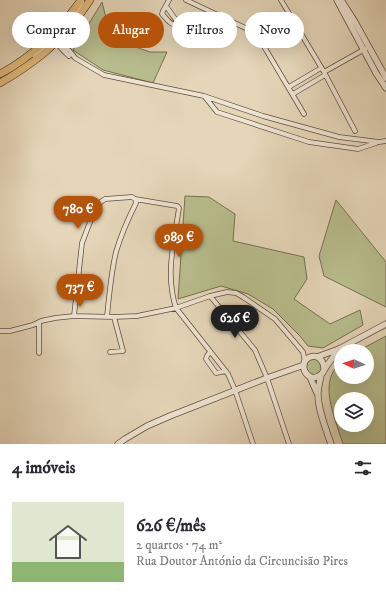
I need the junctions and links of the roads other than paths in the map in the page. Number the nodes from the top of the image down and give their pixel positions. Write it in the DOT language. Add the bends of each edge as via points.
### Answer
graph roads {
  1 [pos="81,0"];
  2 [pos="90,0"];
  3 [pos="169,0"];
  4 [pos="186,0"];
  5 [pos="281,0"];
  6 [pos="336,0"];
  7 [pos="341,0"];
  8 [pos="166,6"];
  9 [pos="77,12"];
  10 [pos="82,12"];
  11 [pos="359,30"];
  12 [pos="44,48"];
  13 [pos="50,48"];
  14 [pos="63,48"];
  15 [pos="68,48"];
  16 [pos="363,50"];
  17 [pos="46,52"];
  18 [pos="30,55"];
  19 [pos="73,56"];
  20 [pos="379,64"];
  21 [pos="323,71"];
  22 [pos="0,74"];
  23 [pos="386,78"];
  24 [pos="0,83"];
  25 [pos="289,87"];
  26 [pos="386,88"];
  27 [pos="293,94"];
  28 [pos="204,96"];
  29 [pos="304,114"];
  30 [pos="355,131"];
  31 [pos="386,141"];
  32 [pos="379,142"];
  33 [pos="135,199"];
  34 [pos="210,296"];
  35 [pos="176,308"];
  36 [pos="74,316"];
  37 [pos="106,317"];
  38 [pos="114,317"];
  39 [pos="39,322"];
  40 [pos="386,324"];
  41 [pos="0,331"];
  42 [pos="348,344"];
  43 [pos="334,351"];
  44 [pos="110,352"];
  45 [pos="210,352"];
  46 [pos="303,352"];
  47 [pos="39,353"];
  48 [pos="334,356"];
  49 [pos="316,357"];
  50 [pos="304,364"];
  51 [pos="293,369"];
  52 [pos="324,369"];
  53 [pos="226,371"];
  54 [pos="321,375"];
  55 [pos="308,376"];
  56 [pos="267,378"];
  57 [pos="235,390"];
  58 [pos="318,393"];
  59 [pos="118,444"];
  60 [pos="253,444"];
  61 [pos="289,444"];
  62 [pos="331,444"];
  1 -- 9 [label="street"];
  1 -- 18 [label="main road" via="52,36"];
  2 -- 10 [label="main road"];
  3 -- 8 [label="street"];
  4 -- 25 [label="street" via="256,33"];
  5 -- 21 [label="street"];
  6 -- 16 [label="street"];
  7 -- 11 [label="street"];
  8 -- 8 [label="street" via="162,14 170,23 177,25"];
  11 -- 16 [label="street" via="366,46"];
  11 -- 20 [label="street"];
  12 -- 18 [label="street"];
  13 -- 17 [label="main road"];
  14 -- 19 [label="street"];
  15 -- 19 [label="street"];
  16 -- 20 [label="street" via="370,52"];
  16 -- 21 [label="street"];
  16 -- 26 [label="street"];
  17 -- 19 [label="street" via="56,49"];
  17 -- 24 [label="main road"];
  18 -- 22 [label="main road"];
  19 -- 28 [label="street" via="104,75"];
  20 -- 23 [label="street"];
  21 -- 25 [label="street"];
  21 -- 27 [label="street"];
  21 -- 30 [label="street"];
  25 -- 27 [label="street"];
  27 -- 29 [label="street"];
  28 -- 32 [label="street" via="339,137"];
  28 -- 32 [label="street" via="217,112 309,142 358,149"];
  31 -- 32 [label="street"];
  33 -- 35 [label="street" via="179,208 170,269 173,302"];
  33 -- 36 [label="street" via="105,199 98,205 82,243"];
  33 -- 37 [label="street" via="136,203 116,252"];
  34 -- 35 [label="street"];
  34 -- 46 [label="street" via="227,292 243,297 275,319"];
  34 -- 56 [label="street" via="254,350"];
  35 -- 38 [label="street" via="137,316"];
  35 -- 45 [label="street"];
  36 -- 37 [label="street"];
  36 -- 39 [label="street"];
  37 -- 38 [label="street"];
  38 -- 44 [label="street" via="123,352"];
  39 -- 41 [label="street" via="33,326"];
  39 -- 47 [label="street"];
  40 -- 42 [label="street"];
  43 -- 49 [label="street"];
  45 -- 53 [label="street"];
  45 -- 53 [label="street" via="206,359 216,373"];
  46 -- 49 [label="street"];
  46 -- 50 [label="street"];
  48 -- 52 [label="street"];
  49 -- 50 [label="street" via="309,358"];
  49 -- 52 [label="street" via="322,360"];
  50 -- 51 [label="street"];
  50 -- 55 [label="street"];
  51 -- 55 [label="street"];
  51 -- 56 [label="street"];
  52 -- 54 [label="street"];
  53 -- 57 [label="street"];
  54 -- 55 [label="street"];
  54 -- 58 [label="street"];
  55 -- 58 [label="street"];
  56 -- 57 [label="street"];
  56 -- 61 [label="street"];
  57 -- 59 [label="street" via="146,426"];
  57 -- 60 [label="street"];
  58 -- 62 [label="street" via="320,410"];
}
